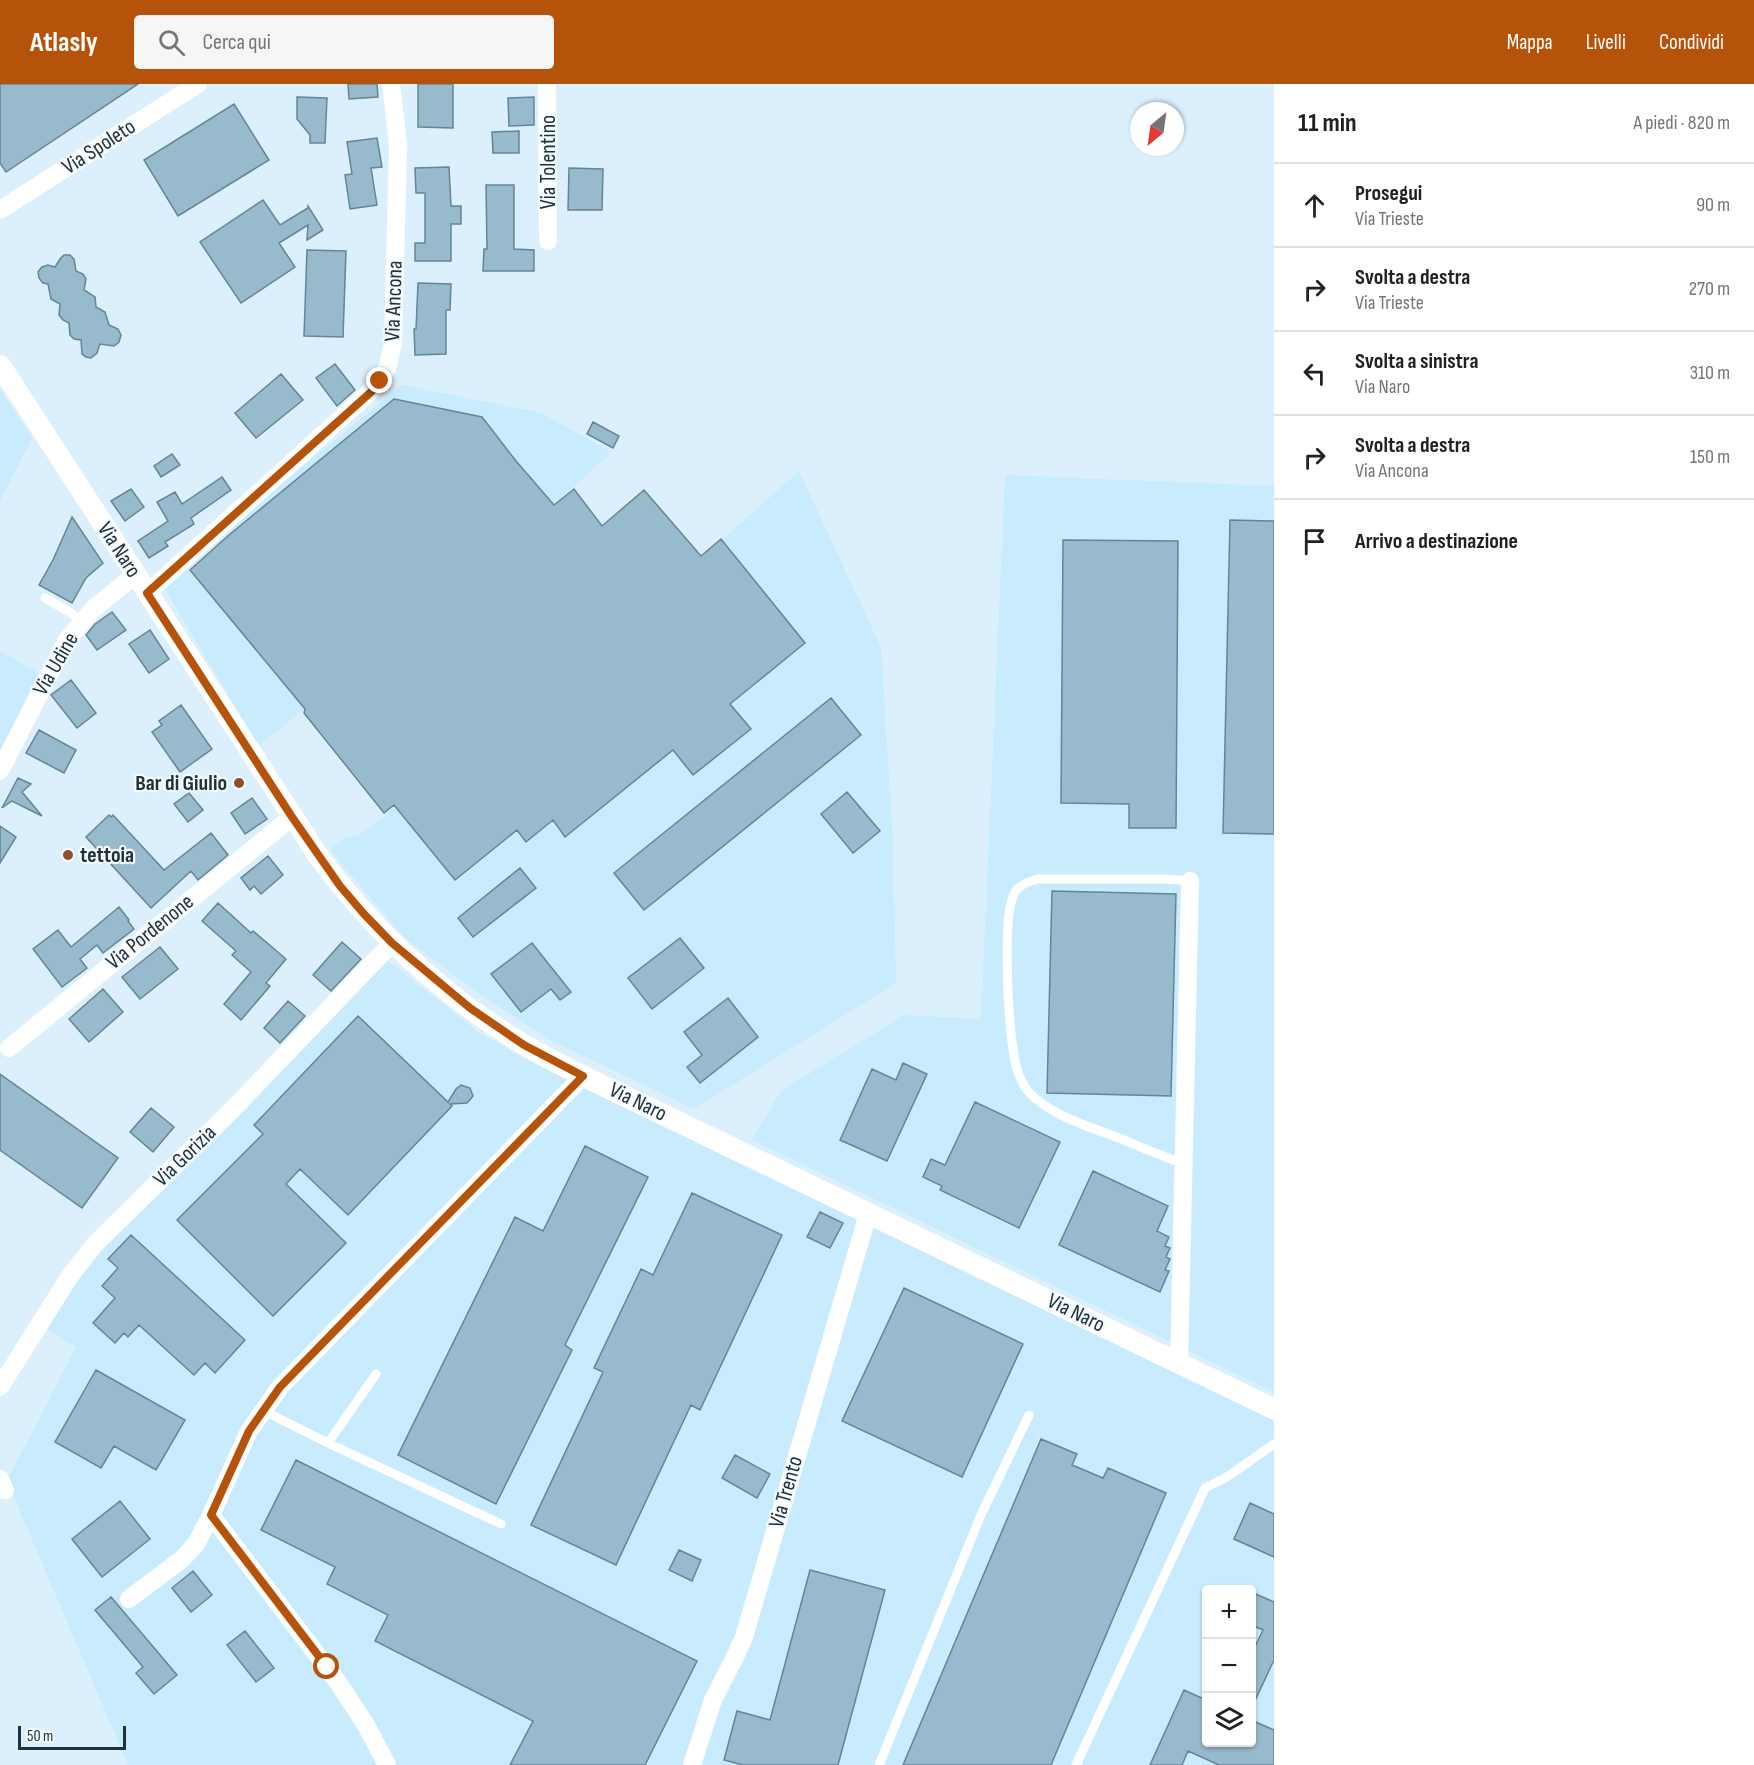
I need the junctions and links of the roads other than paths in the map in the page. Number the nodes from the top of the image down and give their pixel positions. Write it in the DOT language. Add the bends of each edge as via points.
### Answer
graph roads {
  1 [pos="198,84"];
  2 [pos="391,84"];
  3 [pos="547,84"];
  4 [pos="0,210"];
  5 [pos="548,241"];
  6 [pos="0,365"];
  7 [pos="135,575"];
  8 [pos="147,593"];
  9 [pos="45,598"];
  10 [pos="82,621"];
  11 [pos="0,771"];
  12 [pos="292,817"];
  13 [pos="1190,881"];
  14 [pos="392,943"];
  15 [pos="9,1048"];
  16 [pos="583,1076"];
  17 [pos="1183,1163"];
  18 [pos="868,1214"];
  19 [pos="1179,1363"];
  20 [pos="376,1374"];
  21 [pos="0,1387"];
  22 [pos="1274,1408"];
  23 [pos="262,1410"];
  24 [pos="1029,1415"];
  25 [pos="328,1443"];
  26 [pos="1274,1444"];
  27 [pos="211,1515"];
  28 [pos="501,1524"];
  29 [pos="129,1599"];
  30 [pos="387,1765"];
  31 [pos="692,1765"];
  32 [pos="879,1765"];
  33 [pos="1076,1765"];
  1 -- 4 [label="street, Via Spoleto"];
  2 -- 8 [label="street, Via Ancona" via="398,144 393,343 387,369 371,392"];
  3 -- 5 [label="street, Via Tolentino"];
  6 -- 7 [label="street, Via Naro"];
  7 -- 8 [label="street, Via Naro"];
  7 -- 10 [label="street, Via Udine"];
  8 -- 12 [label="street, Via Naro"];
  9 -- 10 [label="lane"];
  10 -- 11 [label="street, Via Udine" via="60,652"];
  12 -- 14 [label="street, Via Naro" via="340,886"];
  12 -- 15 [label="street, Via Pordenone"];
  13 -- 17 [label="street"];
  13 -- 17 [label="lane" via="1038,879 1016,890 1008,917 1007,981 1014,1055 1026,1089 1061,1114"];
  14 -- 16 [label="street, Via Naro" via="490,1022"];
  14 -- 21 [label="street, Via Gorizia" via="231,1112 80,1262"];
  16 -- 18 [label="street, Via Naro"];
  16 -- 23 [label="street"];
  17 -- 19 [label="street"];
  18 -- 19 [label="street, Via Naro"];
  18 -- 31 [label="street, Via Trento" via="744,1637 713,1700"];
  19 -- 22 [label="street, Via Naro"];
  20 -- 25 [label="lane"];
  23 -- 25 [label="lane"];
  23 -- 27 [label="street"];
  24 -- 32 [label="lane" via="981,1515"];
  25 -- 28 [label="lane"];
  26 -- 33 [label="lane" via="1205,1488"];
  27 -- 29 [label="street" via="196,1544 182,1559"];
  27 -- 30 [label="street" via="332,1674"];
}
